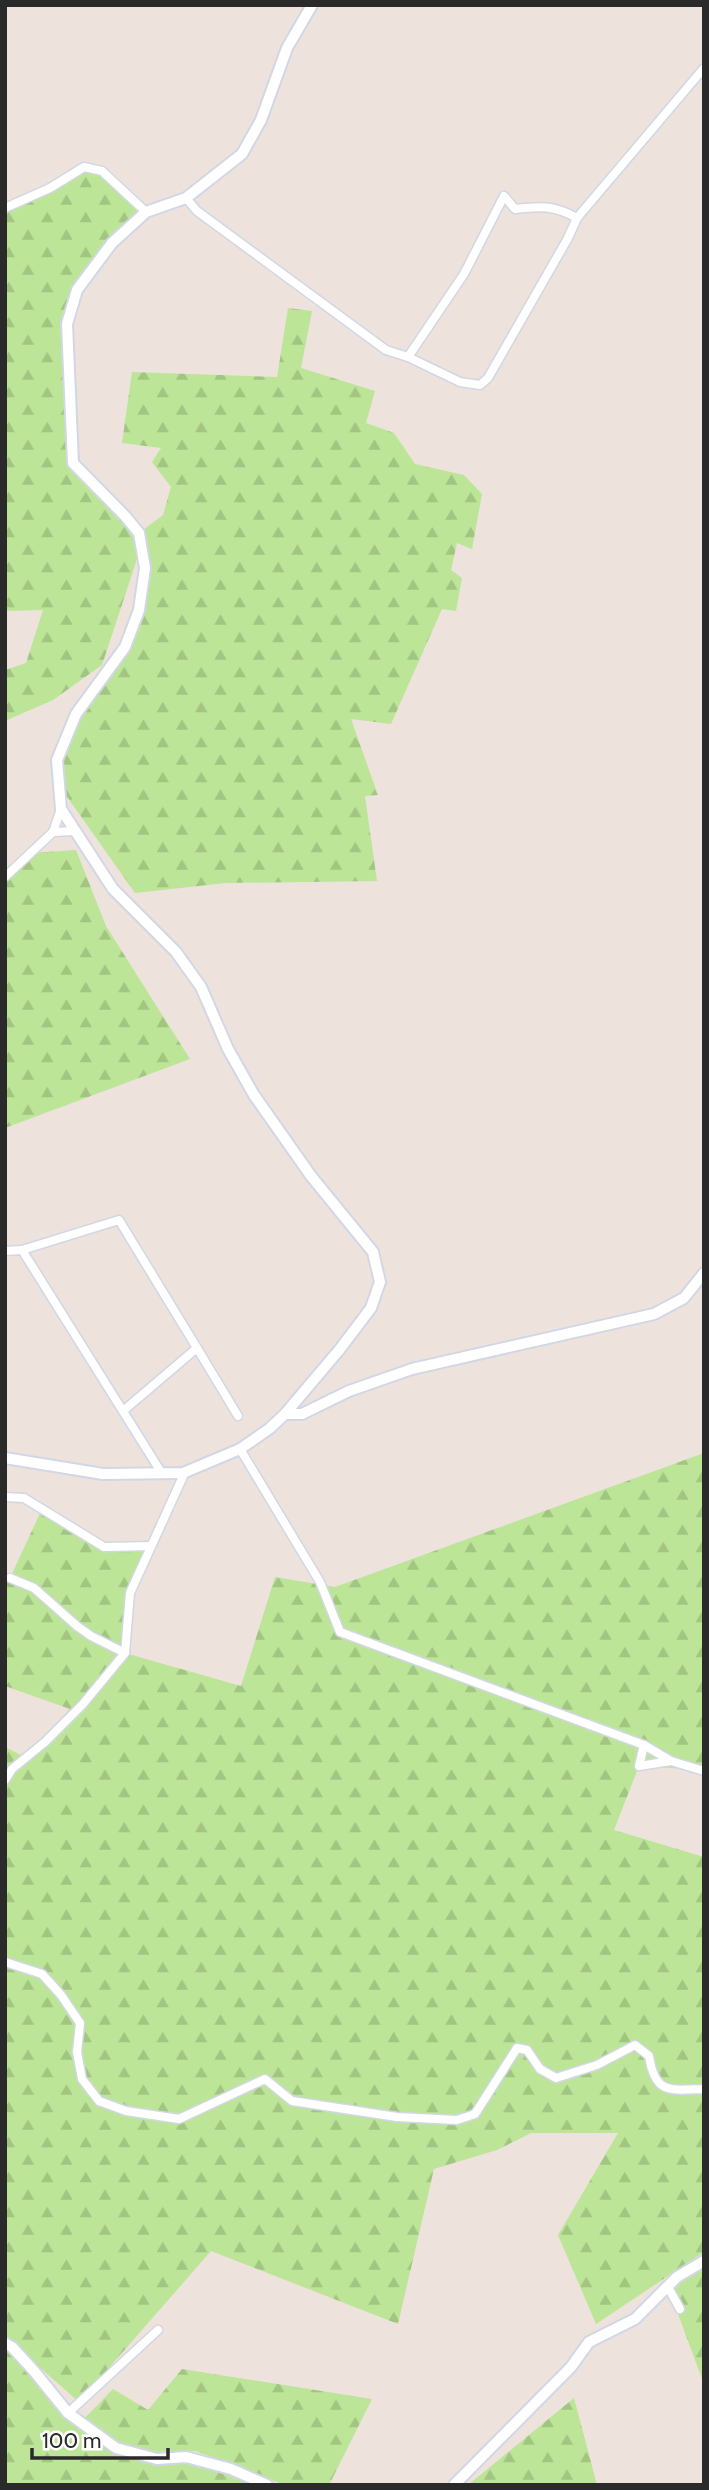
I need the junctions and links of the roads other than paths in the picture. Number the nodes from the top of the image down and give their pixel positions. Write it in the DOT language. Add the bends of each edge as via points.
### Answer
graph roads {
  1 [pos="312,5"];
  2 [pos="704,68"];
  3 [pos="186,198"];
  4 [pos="5,208"];
  5 [pos="146,212"];
  6 [pos="577,218"];
  7 [pos="408,357"];
  8 [pos="61,809"];
  9 [pos="74,831"];
  10 [pos="53,832"];
  11 [pos="5,877"];
  12 [pos="22,1250"];
  13 [pos="5,1251"];
  14 [pos="704,1273"];
  15 [pos="197,1348"];
  16 [pos="122,1411"];
  17 [pos="285,1414"];
  18 [pos="238,1416"];
  19 [pos="240,1449"];
  20 [pos="5,1458"];
  21 [pos="161,1472"];
  22 [pos="185,1472"];
  23 [pos="5,1497"];
  24 [pos="151,1546"];
  25 [pos="10,1578"];
  26 [pos="125,1653"];
  27 [pos="644,1745"];
  28 [pos="671,1761"];
  29 [pos="704,1771"];
  30 [pos="5,1780"];
  31 [pos="5,1962"];
  32 [pos="704,2089"];
  33 [pos="704,2261"];
  34 [pos="668,2287"];
  35 [pos="680,2309"];
  36 [pos="158,2330"];
  37 [pos="5,2343"];
  38 [pos="68,2413"];
  39 [pos="267,2485"];
  40 [pos="454,2485"];
  1 -- 3 [label="street" via="287,48 261,120 242,154"];
  2 -- 6 [label="street"];
  3 -- 5 [label="street"];
  3 -- 7 [label="street" via="197,211 386,350"];
  4 -- 5 [label="street" via="84,167 102,171"];
  5 -- 8 [label="street" via="111,243 77,290 68,324 72,463 138,533 145,568 139,610 124,647 76,713 57,760"];
  6 -- 7 [label="street" via="559,208 515,209 504,196 464,274"];
  6 -- 7 [label="street" via="480,385 460,382"];
  8 -- 9 [label="street"];
  8 -- 10 [label="street"];
  9 -- 10 [label="street"];
  9 -- 17 [label="street" via="113,889 176,952 195,978 254,1095 311,1176 373,1252 380,1282 371,1308"];
  10 -- 11 [label="street"];
  12 -- 13 [label="street"];
  12 -- 15 [label="street" via="119,1220"];
  12 -- 16 [label="street"];
  14 -- 17 [label="street" via="684,1298 654,1314 412,1369 302,1414"];
  15 -- 16 [label="street"];
  15 -- 18 [label="street"];
  16 -- 21 [label="street"];
  17 -- 19 [label="street"];
  19 -- 22 [label="street"];
  19 -- 27 [label="street" via="320,1582 340,1632"];
  20 -- 21 [label="street" via="103,1474"];
  21 -- 22 [label="street"];
  22 -- 24 [label="street"];
  23 -- 24 [label="street" via="24,1498 104,1547"];
  24 -- 26 [label="street" via="130,1593"];
  25 -- 26 [label="street" via="34,1588 77,1626"];
  26 -- 30 [label="street" via="83,1704"];
  27 -- 28 [label="street"];
  27 -- 28 [label="street" via="639,1766"];
  28 -- 29 [label="street"];
  31 -- 32 [label="street" via="42,1974 61,1995 80,2023 77,2052 82,2078 99,2101 126,2111 179,2119 265,2079 292,2101 397,2117 457,2120 475,2114 517,2048 527,2050 540,2069 556,2078 597,2065 635,2045 649,2056 652,2074 660,2084 671,2090"];
  33 -- 34 [label="street"];
  34 -- 35 [label="street"];
  34 -- 40 [label="street" via="635,2319 589,2342 571,2367"];
  36 -- 38 [label="street"];
  37 -- 38 [label="street"];
  38 -- 39 [label="street" via="116,2448 157,2459 186,2457"];
}
